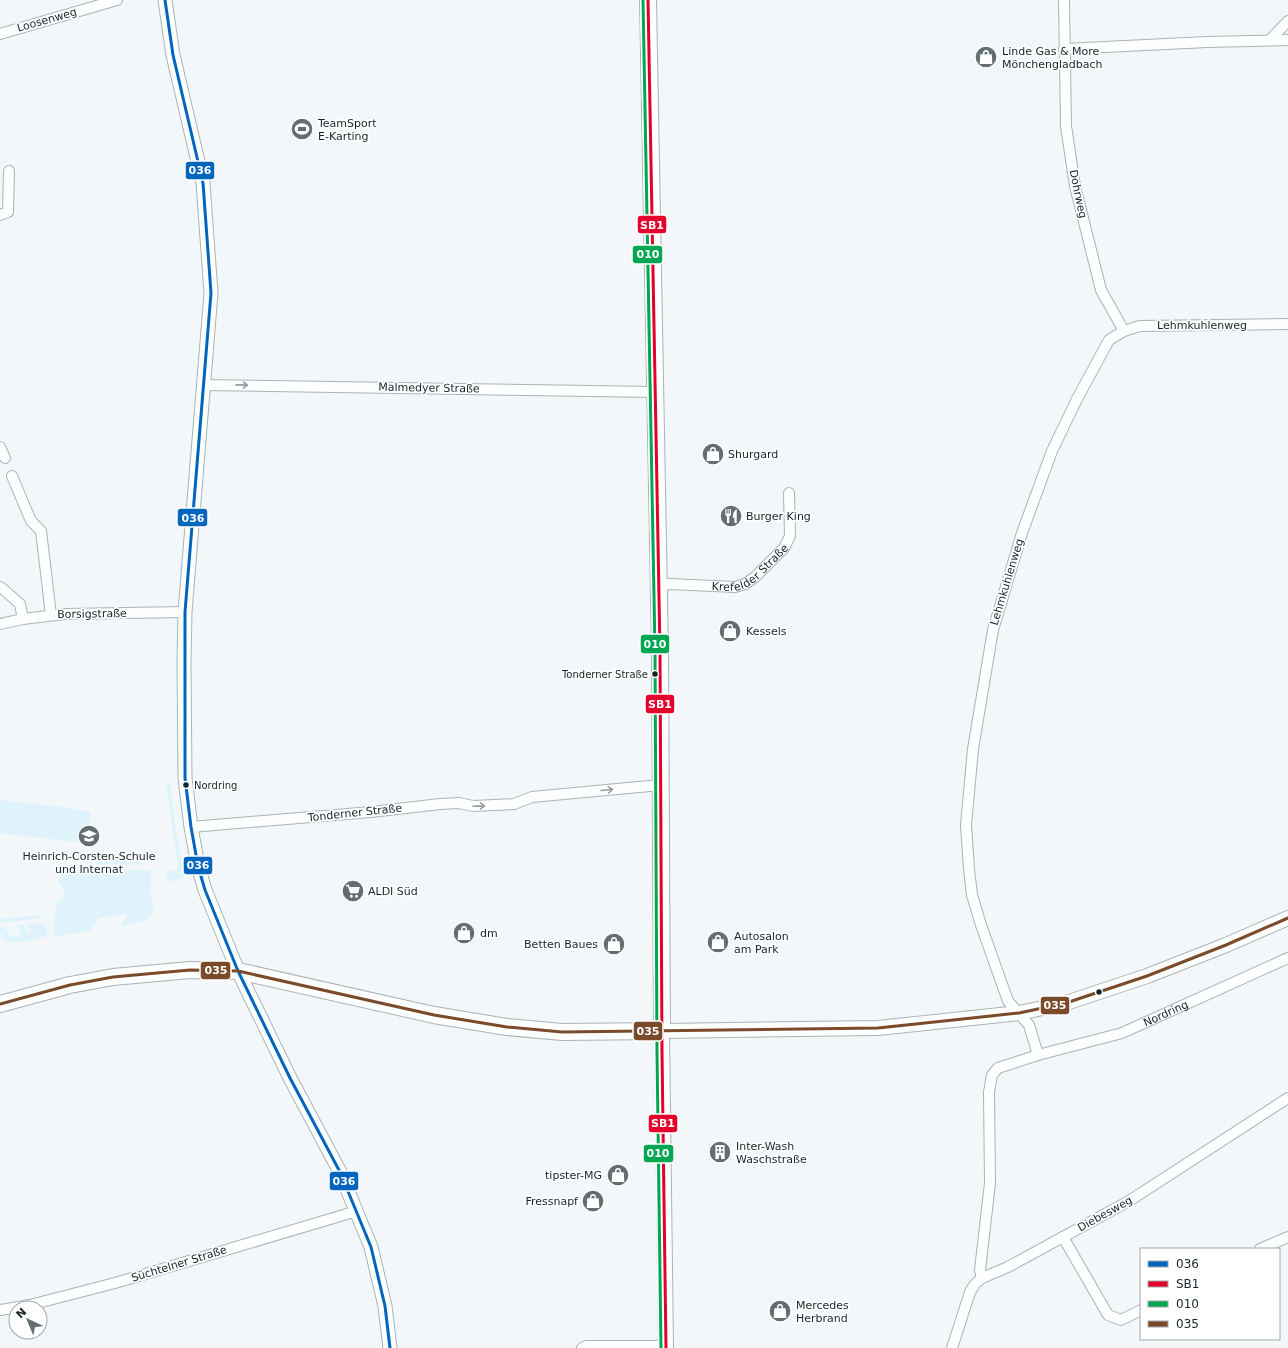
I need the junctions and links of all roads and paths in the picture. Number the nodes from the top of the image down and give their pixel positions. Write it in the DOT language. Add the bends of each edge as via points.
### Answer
graph roads {
  1 [pos="117,0"];
  2 [pos="165,0"];
  3 [pos="648,0"];
  4 [pos="1064,0"];
  5 [pos="1288,21"];
  6 [pos="0,34"];
  7 [pos="1270,40"];
  8 [pos="1288,40"];
  9 [pos="1064,49"];
  10 [pos="9,171"];
  11 [pos="0,215"];
  12 [pos="1288,324"];
  13 [pos="1124,332"];
  14 [pos="203,385"];
  15 [pos="655,392"];
  16 [pos="0,447"];
  17 [pos="5,458"];
  18 [pos="12,476"];
  19 [pos="789,493"];
  20 [pos="659,586"];
  21 [pos="0,587"];
  22 [pos="185,612"];
  23 [pos="51,615"];
  24 [pos="23,619"];
  25 [pos="0,624"];
  26 [pos="660,785"];
  27 [pos="191,827"];
  28 [pos="1288,918"];
  29 [pos="1288,958"];
  30 [pos="238,971"];
  31 [pos="0,1004"];
  32 [pos="1019,1014"];
  33 [pos="662,1031"];
  34 [pos="1038,1055"];
  35 [pos="1288,1098"];
  36 [pos="357,1211"];
  37 [pos="1063,1237"];
  38 [pos="1288,1238"];
  39 [pos="1263,1248"];
  40 [pos="982,1278"];
  41 [pos="0,1310"];
  42 [pos="1140,1311"];
  43 [pos="666,1346"];
  44 [pos="390,1348"];
  45 [pos="582,1348"];
  46 [pos="952,1348"];
  1 -- 6 [label="street, Loosenweg"];
  2 -- 14 [label="street" via="173,55 203,183 211,293"];
  3 -- 15 [label="main road"];
  4 -- 9 [label="street, Dohrweg"];
  5 -- 7 [label="street"];
  7 -- 8 [label="street"];
  7 -- 9 [label="street"];
  9 -- 13 [label="street, Dohrweg" via="1066,126 1075,186 1101,290"];
  10 -- 11 [label="street" via="8,212"];
  12 -- 13 [label="street, Lehmkuhlenweg" via="1140,326"];
  13 -- 32 [label="street, Lehmkuhlenweg" via="1109,340 1052,451 1025,525 993,630 974,743 966,826 972,895 1008,1001"];
  14 -- 15 [label="street, Malmedyer Straße, one-way"];
  14 -- 22 [label="street"];
  15 -- 20 [label="main road"];
  16 -- 17 [label="street"];
  18 -- 23 [label="street" via="31,521 40,531"];
  19 -- 20 [label="street, Krefelder Straße" via="790,536 784,548 755,577 735,587 670,584"];
  20 -- 26 [label="main road"];
  21 -- 24 [label="street" via="20,604"];
  22 -- 23 [label="street, Borsigstraße"];
  22 -- 27 [label="street" via="185,778"];
  23 -- 24 [label="street, Borsigstraße"];
  24 -- 25 [label="street, Borsigstraße"];
  27 -- 26 [label="street, Tonderner Straße, one-way" via="440,804 514,804 532,797"];
  26 -- 33 [label="main road"];
  27 -- 30 [label="street" via="205,890"];
  28 -- 32 [label="main road" via="1147,976 1066,1003"];
  29 -- 34 [label="street, Nordring" via="1122,1033"];
  30 -- 31 [label="main road" via="190,970 113,976"];
  30 -- 33 [label="main road" via="434,1015 507,1027 562,1032"];
  30 -- 36 [label="street" via="290,1078 340,1172"];
  32 -- 33 [label="main road" via="878,1028"];
  32 -- 34 [label="street" via="1029,1025"];
  33 -- 43 [label="main road"];
  34 -- 40 [label="street, Nordring" via="998,1068 990,1082 990,1182 980,1270"];
  35 -- 37 [label="street, Diebesweg" via="1130,1200"];
  36 -- 41 [label="street, Süchtelner Straße" via="115,1283"];
  36 -- 44 [label="street" via="377,1266"];
  37 -- 40 [label="street, Diebesweg"];
  37 -- 42 [label="street" via="1108,1315 1122,1320"];
  38 -- 39 [label="street"];
  40 -- 46 [label="street, Diebesweg" via="970,1292"];
  43 -- 45 [label="street"];
}
